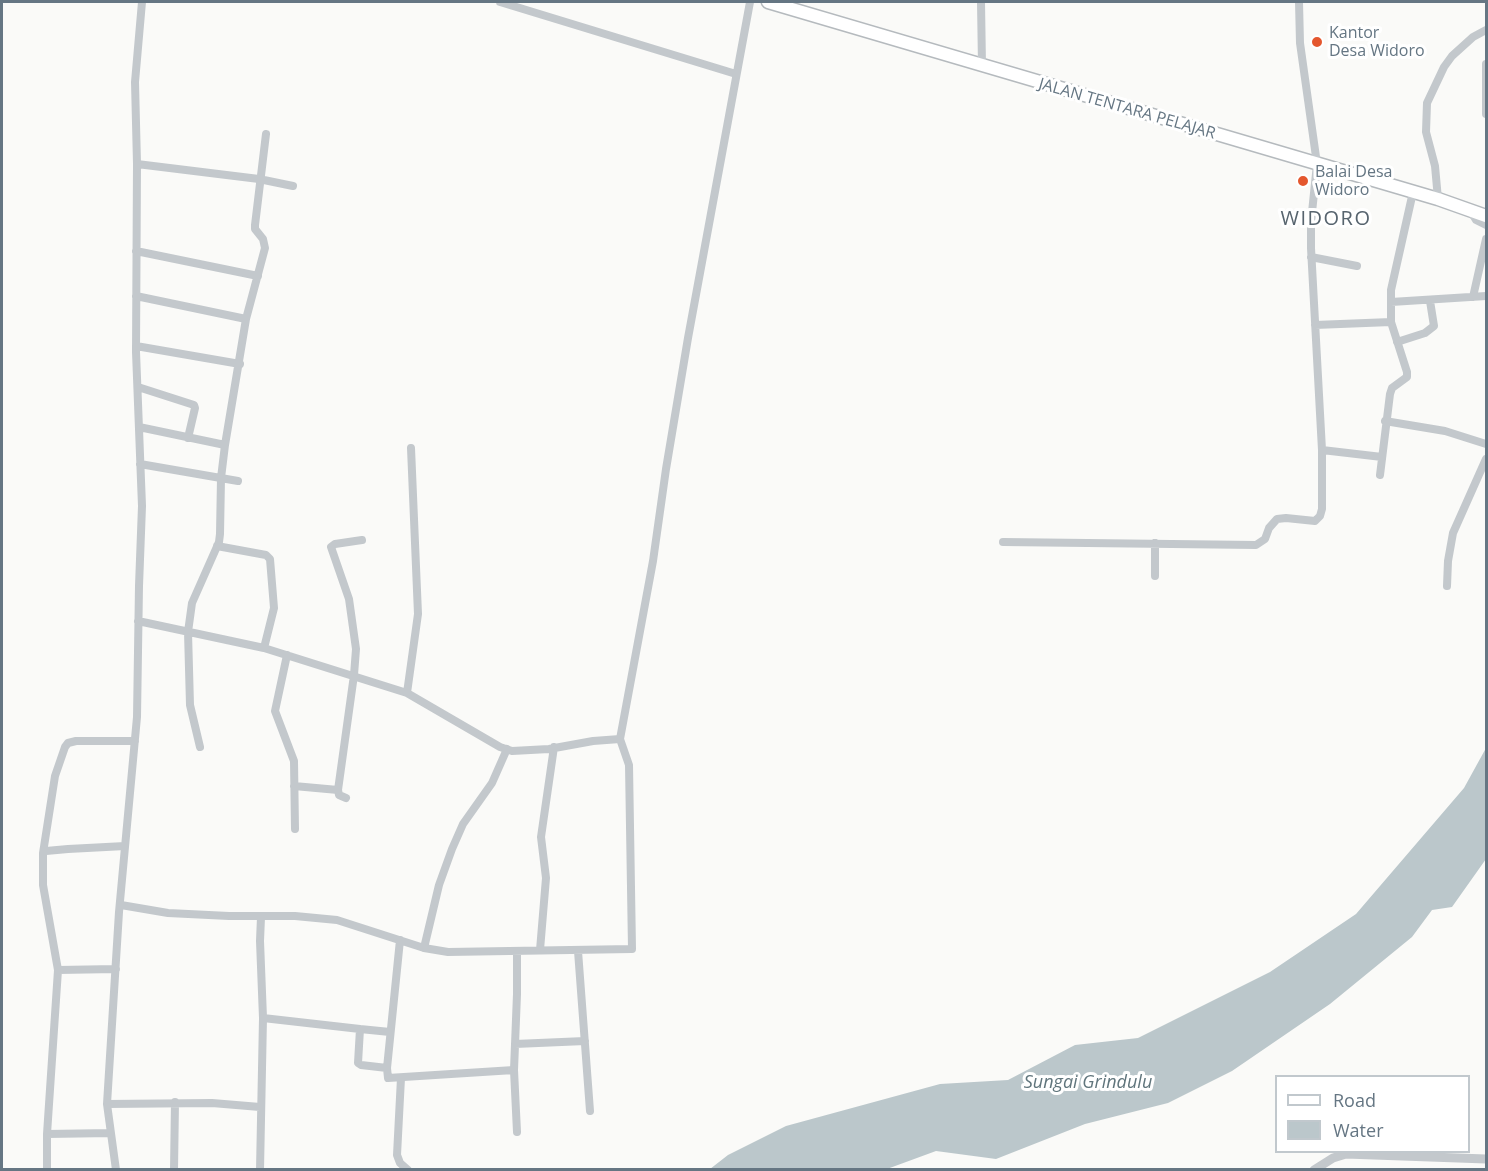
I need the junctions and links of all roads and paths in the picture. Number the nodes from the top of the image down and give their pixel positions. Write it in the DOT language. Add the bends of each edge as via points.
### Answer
graph roads {
  1 [pos="142,2"];
  2 [pos="500,2"];
  3 [pos="750,2"];
  4 [pos="768,2"];
  5 [pos="981,2"];
  6 [pos="1299,2"];
  7 [pos="1486,30"];
  8 [pos="1486,64"];
  9 [pos="982,66"];
  10 [pos="736,74"];
  11 [pos="1486,114"];
  12 [pos="266,134"];
  13 [pos="137,164"];
  14 [pos="1317,164"];
  15 [pos="260,179"];
  16 [pos="292,186"];
  17 [pos="1413,192"];
  18 [pos="1438,199"];
  19 [pos="1469,209"];
  20 [pos="1486,216"];
  21 [pos="1486,225"];
  22 [pos="1486,239"];
  23 [pos="136,250"];
  24 [pos="1311,257"];
  25 [pos="1357,266"];
  26 [pos="1483,269"];
  27 [pos="258,276"];
  28 [pos="136,296"];
  29 [pos="1486,296"];
  30 [pos="1473,297"];
  31 [pos="1430,301"];
  32 [pos="1391,302"];
  33 [pos="246,319"];
  34 [pos="1391,322"];
  35 [pos="1315,325"];
  36 [pos="1397,342"];
  37 [pos="136,346"];
  38 [pos="240,364"];
  39 [pos="138,387"];
  40 [pos="1385,421"];
  41 [pos="139,427"];
  42 [pos="188,438"];
  43 [pos="1486,444"];
  44 [pos="225,445"];
  45 [pos="411,448"];
  46 [pos="1322,450"];
  47 [pos="1382,458"];
  48 [pos="1486,459"];
  49 [pos="140,464"];
  50 [pos="1380,475"];
  51 [pos="221,478"];
  52 [pos="238,481"];
  53 [pos="362,540"];
  54 [pos="1004,542"];
  55 [pos="1155,543"];
  56 [pos="218,546"];
  57 [pos="1155,576"];
  58 [pos="1447,586"];
  59 [pos="138,621"];
  60 [pos="188,632"];
  61 [pos="264,648"];
  62 [pos="287,655"];
  63 [pos="354,675"];
  64 [pos="407,693"];
  65 [pos="620,740"];
  66 [pos="135,741"];
  67 [pos="200,747"];
  68 [pos="554,747"];
  69 [pos="507,749"];
  70 [pos="294,786"];
  71 [pos="338,790"];
  72 [pos="346,798"];
  73 [pos="295,829"];
  74 [pos="125,846"];
  75 [pos="43,853"];
  76 [pos="121,905"];
  77 [pos="261,917"];
  78 [pos="400,940"];
  79 [pos="423,948"];
  80 [pos="540,950"];
  81 [pos="517,951"];
  82 [pos="578,951"];
  83 [pos="116,969"];
  84 [pos="58,970"];
  85 [pos="263,1018"];
  86 [pos="360,1029"];
  87 [pos="390,1032"];
  88 [pos="585,1041"];
  89 [pos="515,1044"];
  90 [pos="387,1068"];
  91 [pos="514,1070"];
  92 [pos="402,1078"];
  93 [pos="175,1102"];
  94 [pos="107,1104"];
  95 [pos="260,1107"];
  96 [pos="590,1111"];
  97 [pos="517,1132"];
  98 [pos="111,1133"];
  99 [pos="47,1134"];
  100 [pos="1486,1159"];
  101 [pos="47,1170"];
  102 [pos="116,1170"];
  103 [pos="174,1170"];
  104 [pos="260,1170"];
  105 [pos="408,1170"];
  106 [pos="1314,1170"];
  1 -- 13 [label="street" via="135,82"];
  2 -- 10 [label="street"];
  3 -- 10 [label="street"];
  4 -- 9 [label="main road, JALAN TENTARA PELAJAR"];
  5 -- 9 [label="street"];
  6 -- 14 [label="street" via="1300,43"];
  7 -- 18 [label="street" via="1452,56 1427,103 1426,132"];
  8 -- 11 [label="street"];
  9 -- 14 [label="main road, JALAN TENTARA PELAJAR"];
  10 -- 65 [label="street"];
  12 -- 15 [label="street"];
  13 -- 15 [label="street"];
  13 -- 23 [label="street"];
  14 -- 17 [label="main road, JALAN TENTARA PELAJAR"];
  14 -- 24 [label="street"];
  15 -- 16 [label="street"];
  15 -- 27 [label="street" via="255,229 265,243"];
  17 -- 18 [label="main road, JALAN TENTARA PELAJAR"];
  17 -- 32 [label="street"];
  18 -- 19 [label="main road, JALAN TENTARA PELAJAR"];
  19 -- 20 [label="main road, JALAN TENTARA PELAJAR"];
  19 -- 21 [label="street" via="1476,220"];
  22 -- 26 [label="street"];
  23 -- 27 [label="street"];
  23 -- 28 [label="street"];
  24 -- 25 [label="street"];
  24 -- 35 [label="street"];
  26 -- 30 [label="street"];
  27 -- 33 [label="street"];
  28 -- 33 [label="street"];
  28 -- 37 [label="street"];
  29 -- 30 [label="street"];
  30 -- 31 [label="street"];
  31 -- 32 [label="street"];
  31 -- 36 [label="street" via="1434,323 1431,330"];
  32 -- 34 [label="street"];
  33 -- 38 [label="street"];
  34 -- 35 [label="street"];
  34 -- 36 [label="street"];
  35 -- 46 [label="street"];
  36 -- 40 [label="street" via="1407,376 1392,388"];
  37 -- 38 [label="street"];
  37 -- 39 [label="street"];
  38 -- 44 [label="street"];
  39 -- 41 [label="street"];
  39 -- 42 [label="street" via="194,405"];
  40 -- 43 [label="street" via="1445,431"];
  40 -- 47 [label="street"];
  41 -- 42 [label="street"];
  41 -- 49 [label="street"];
  42 -- 44 [label="street"];
  44 -- 51 [label="street"];
  45 -- 64 [label="street" via="418,614"];
  46 -- 47 [label="street"];
  46 -- 55 [label="street" via="1322,509 1315,521 1277,519 1265,539 1256,545"];
  47 -- 50 [label="street"];
  48 -- 58 [label="street" via="1453,533"];
  49 -- 51 [label="street"];
  49 -- 59 [label="street"];
  51 -- 52 [label="street"];
  51 -- 56 [label="street"];
  53 -- 63 [label="street" via="335,543 331,549 352,615"];
  54 -- 55 [label="street"];
  55 -- 57 [label="street"];
  56 -- 60 [label="street" via="192,603"];
  56 -- 61 [label="street" via="270,559 274,608"];
  59 -- 60 [label="street"];
  59 -- 66 [label="street"];
  60 -- 61 [label="street"];
  60 -- 67 [label="street" via="190,705"];
  61 -- 62 [label="street"];
  62 -- 63 [label="street"];
  62 -- 70 [label="street" via="275,711 294,761"];
  63 -- 64 [label="street"];
  63 -- 71 [label="street"];
  64 -- 69 [label="street"];
  65 -- 68 [label="street"];
  65 -- 82 [label="street" via="629,765 632,948"];
  66 -- 74 [label="street"];
  66 -- 75 [label="street" via="76,741 65,747 55,776"];
  68 -- 69 [label="street"];
  68 -- 80 [label="street" via="541,837 546,878"];
  69 -- 79 [label="street" via="492,783 463,824 452,849 438,885"];
  70 -- 71 [label="street"];
  70 -- 73 [label="street"];
  71 -- 72 [label="street"];
  74 -- 75 [label="street"];
  74 -- 76 [label="street"];
  75 -- 84 [label="street" via="43,885"];
  76 -- 77 [label="street" via="168,913"];
  76 -- 83 [label="street"];
  77 -- 78 [label="street" via="337,920"];
  77 -- 85 [label="street"];
  78 -- 79 [label="street"];
  78 -- 87 [label="street"];
  79 -- 81 [label="street" via="448,952"];
  80 -- 81 [label="street"];
  80 -- 82 [label="street"];
  81 -- 89 [label="street"];
  82 -- 88 [label="street"];
  83 -- 84 [label="street"];
  83 -- 94 [label="street"];
  84 -- 99 [label="street"];
  85 -- 86 [label="street"];
  85 -- 95 [label="street"];
  86 -- 87 [label="street"];
  86 -- 90 [label="street" via="358,1063"];
  87 -- 90 [label="street"];
  88 -- 89 [label="street"];
  88 -- 96 [label="street"];
  89 -- 91 [label="street"];
  90 -- 92 [label="street" via="388,1078"];
  91 -- 92 [label="street"];
  91 -- 97 [label="street"];
  92 -- 105 [label="street" via="397,1155"];
  93 -- 94 [label="street"];
  93 -- 95 [label="street"];
  93 -- 103 [label="street"];
  94 -- 98 [label="street"];
  95 -- 104 [label="street"];
  98 -- 99 [label="street"];
  98 -- 102 [label="street"];
  99 -- 101 [label="street"];
  100 -- 106 [label="street" via="1346,1154"];
}
